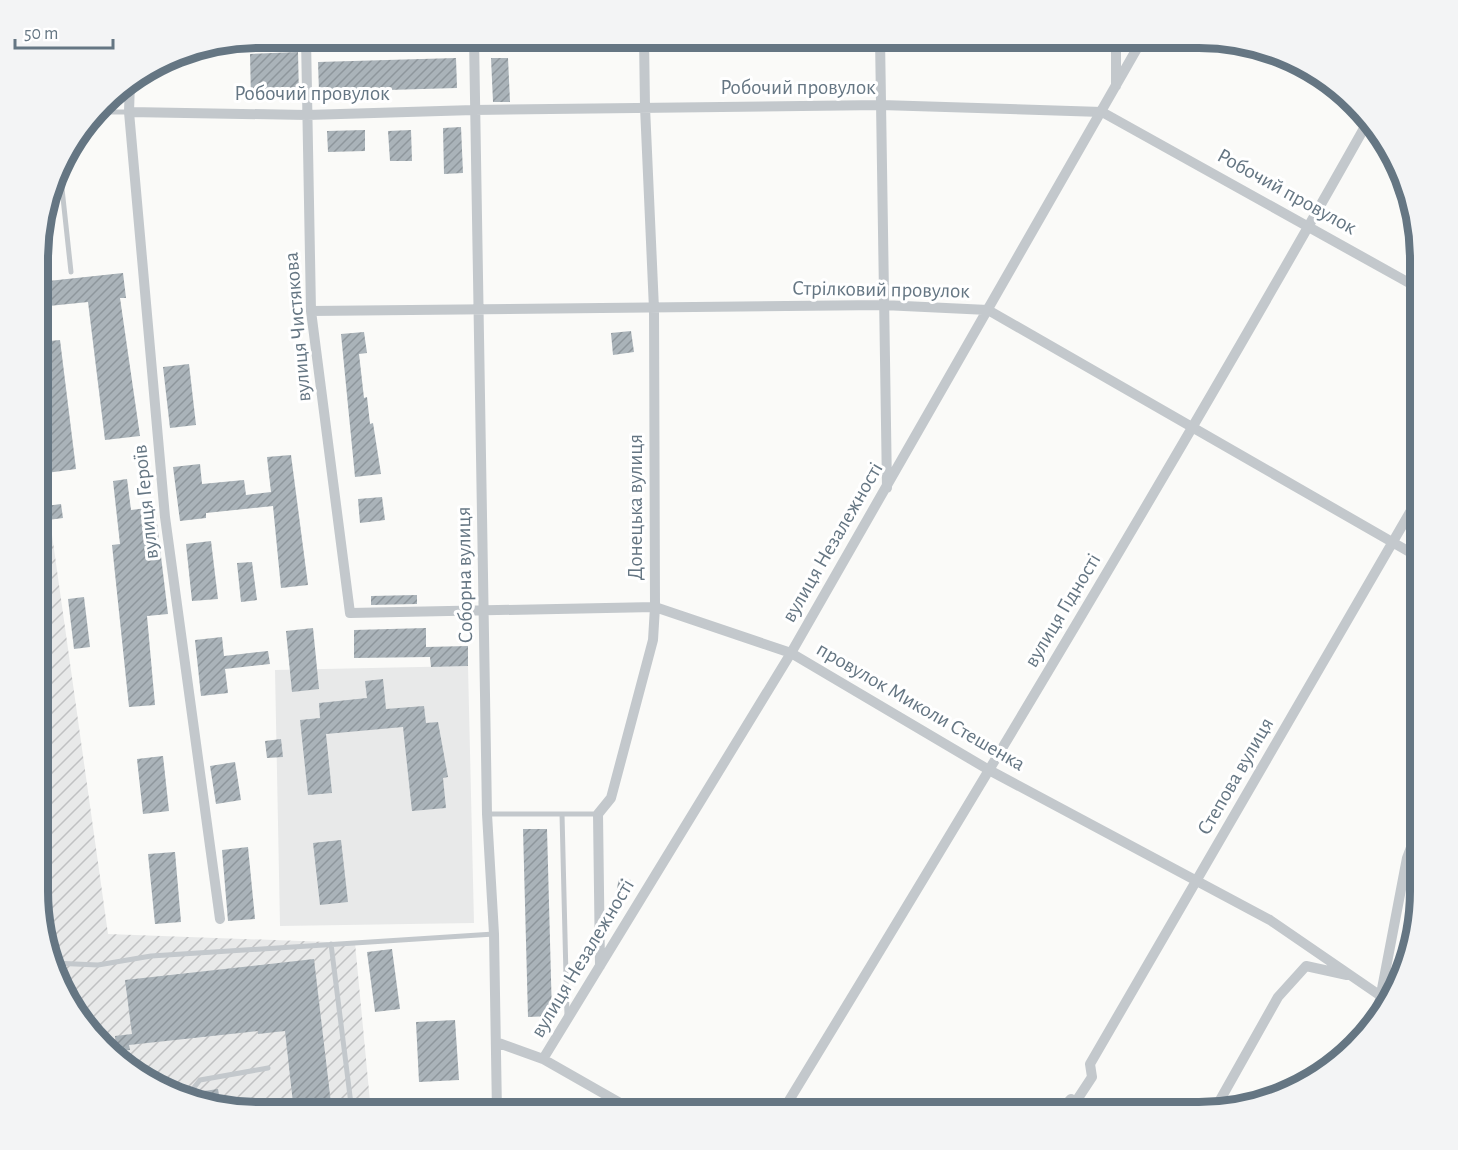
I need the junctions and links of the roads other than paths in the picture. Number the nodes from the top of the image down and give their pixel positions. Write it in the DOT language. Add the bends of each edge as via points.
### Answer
graph roads {
  1 [pos="306,48"];
  2 [pos="474,48"];
  3 [pos="644,48"];
  4 [pos="880,48"];
  5 [pos="1116,48"];
  6 [pos="1137,48"];
  7 [pos="1116,86"];
  8 [pos="130,92"];
  9 [pos="880,105"];
  10 [pos="645,107"];
  11 [pos="474,110"];
  12 [pos="129,111"];
  13 [pos="108,112"];
  14 [pos="1102,112"];
  15 [pos="306,115"];
  16 [pos="1364,128"];
  17 [pos="62,184"];
  18 [pos="1310,225"];
  19 [pos="71,272"];
  20 [pos="1410,283"];
  21 [pos="883,305"];
  22 [pos="654,309"];
  23 [pos="477,310"];
  24 [pos="987,310"];
  25 [pos="311,311"];
  26 [pos="1192,428"];
  27 [pos="886,488"];
  28 [pos="1410,512"];
  29 [pos="1392,542"];
  30 [pos="1410,552"];
  31 [pos="655,607"];
  32 [pos="485,611"];
  33 [pos="350,612"];
  34 [pos="791,653"];
  35 [pos="989,771"];
  36 [pos="487,814"];
  37 [pos="562,814"];
  38 [pos="598,814"];
  39 [pos="1410,850"];
  40 [pos="1197,881"];
  41 [pos="220,919"];
  42 [pos="494,934"];
  43 [pos="331,944"];
  44 [pos="61,963"];
  45 [pos="600,966"];
  46 [pos="1353,976"];
  47 [pos="1387,987"];
  48 [pos="1382,996"];
  49 [pos="567,1019"];
  50 [pos="496,1042"];
  51 [pos="543,1059"];
  52 [pos="268,1068"];
  53 [pos="1092,1077"];
  54 [pos="191,1091"];
  55 [pos="1219,1101"];
  56 [pos="351,1102"];
  57 [pos="497,1102"];
  58 [pos="618,1102"];
  59 [pos="788,1102"];
  60 [pos="1068,1102"];
  61 [pos="1076,1102"];
  1 -- 15 [label="street, вулиця Чистякова"];
  2 -- 11 [label="street, Соборна вулиця"];
  3 -- 10 [label="street, Донецька вулиця"];
  4 -- 9 [label="street"];
  5 -- 7 [label="street"];
  6 -- 7 [label="street, вулиця Незалежності"];
  7 -- 14 [label="street, вулиця Незалежності"];
  8 -- 12 [label="street, вулиця Героїв"];
  9 -- 10 [label="street, Робочий провулок"];
  9 -- 14 [label="street, Робочий провулок"];
  9 -- 21 [label="street"];
  10 -- 11 [label="street, Робочий провулок"];
  10 -- 22 [label="street, Донецька вулиця"];
  11 -- 15 [label="street, Робочий провулок"];
  11 -- 23 [label="street, Соборна вулиця"];
  12 -- 13 [label="lane"];
  12 -- 15 [label="street, Робочий провулок"];
  12 -- 41 [label="street, вулиця Героїв" via="165,517"];
  14 -- 18 [label="street, Робочий провулок"];
  14 -- 24 [label="street, вулиця Незалежності"];
  15 -- 25 [label="street, вулиця Чистякова"];
  16 -- 18 [label="street, вулиця Гідності"];
  17 -- 19 [label="lane"];
  18 -- 20 [label="street, Робочий провулок"];
  18 -- 26 [label="street, вулиця Гідності"];
  21 -- 22 [label="street, Стрілковий провулок"];
  21 -- 24 [label="street, Стрілковий провулок"];
  21 -- 27 [label="street"];
  22 -- 23 [label="street, Стрілковий провулок"];
  22 -- 31 [label="street, Донецька вулиця"];
  23 -- 25 [label="street, Стрілковий провулок"];
  23 -- 32 [label="street, Соборна вулиця"];
  24 -- 26 [label="street, Стрілковий провулок"];
  24 -- 27 [label="street, вулиця Незалежності"];
  25 -- 33 [label="street, вулиця Чистякова"];
  26 -- 29 [label="street, Стрілковий провулок"];
  26 -- 35 [label="street, вулиця Гідності"];
  27 -- 34 [label="street, вулиця Незалежності"];
  28 -- 29 [label="street, Степова вулиця"];
  29 -- 30 [label="street, Стрілковий провулок"];
  29 -- 40 [label="street, Степова вулиця"];
  31 -- 32 [label="street, провулок Миколи Стешенка"];
  31 -- 34 [label="street, провулок Миколи Стешенка"];
  31 -- 38 [label="street, Донецька вулиця" via="653,640 611,798"];
  32 -- 33 [label="street, провулок Миколи Стешенка"];
  32 -- 36 [label="street, Соборна вулиця"];
  34 -- 35 [label="street, провулок Миколи Стешенка"];
  34 -- 45 [label="street, вулиця Незалежності"];
  35 -- 40 [label="street, провулок Миколи Стешенка"];
  35 -- 59 [label="street, вулиця Гідності"];
  36 -- 37 [label="lane"];
  36 -- 42 [label="street, Соборна вулиця"];
  37 -- 38 [label="lane"];
  37 -- 49 [label="lane"];
  38 -- 45 [label="street"];
  39 -- 47 [label="street"];
  40 -- 46 [label="street, провулок Миколи Стешенка" via="1270,920"];
  40 -- 53 [label="street, Степова вулиця" via="1090,1064"];
  42 -- 43 [label="lane"];
  42 -- 50 [label="street, Соборна вулиця"];
  43 -- 44 [label="lane" via="151,956 98,965"];
  43 -- 56 [label="lane"];
  45 -- 49 [label="street, вулиця Незалежності"];
  46 -- 48 [label="street, провулок Миколи Стешенка"];
  46 -- 55 [label="street" via="1306,966 1278,997"];
  49 -- 51 [label="street, вулиця Незалежності"];
  50 -- 51 [label="street"];
  50 -- 57 [label="street, Соборна вулиця"];
  51 -- 58 [label="street"];
  52 -- 54 [label="lane" via="200,1080"];
  53 -- 60 [label="street"];
  53 -- 61 [label="street, Степова вулиця"];
}
